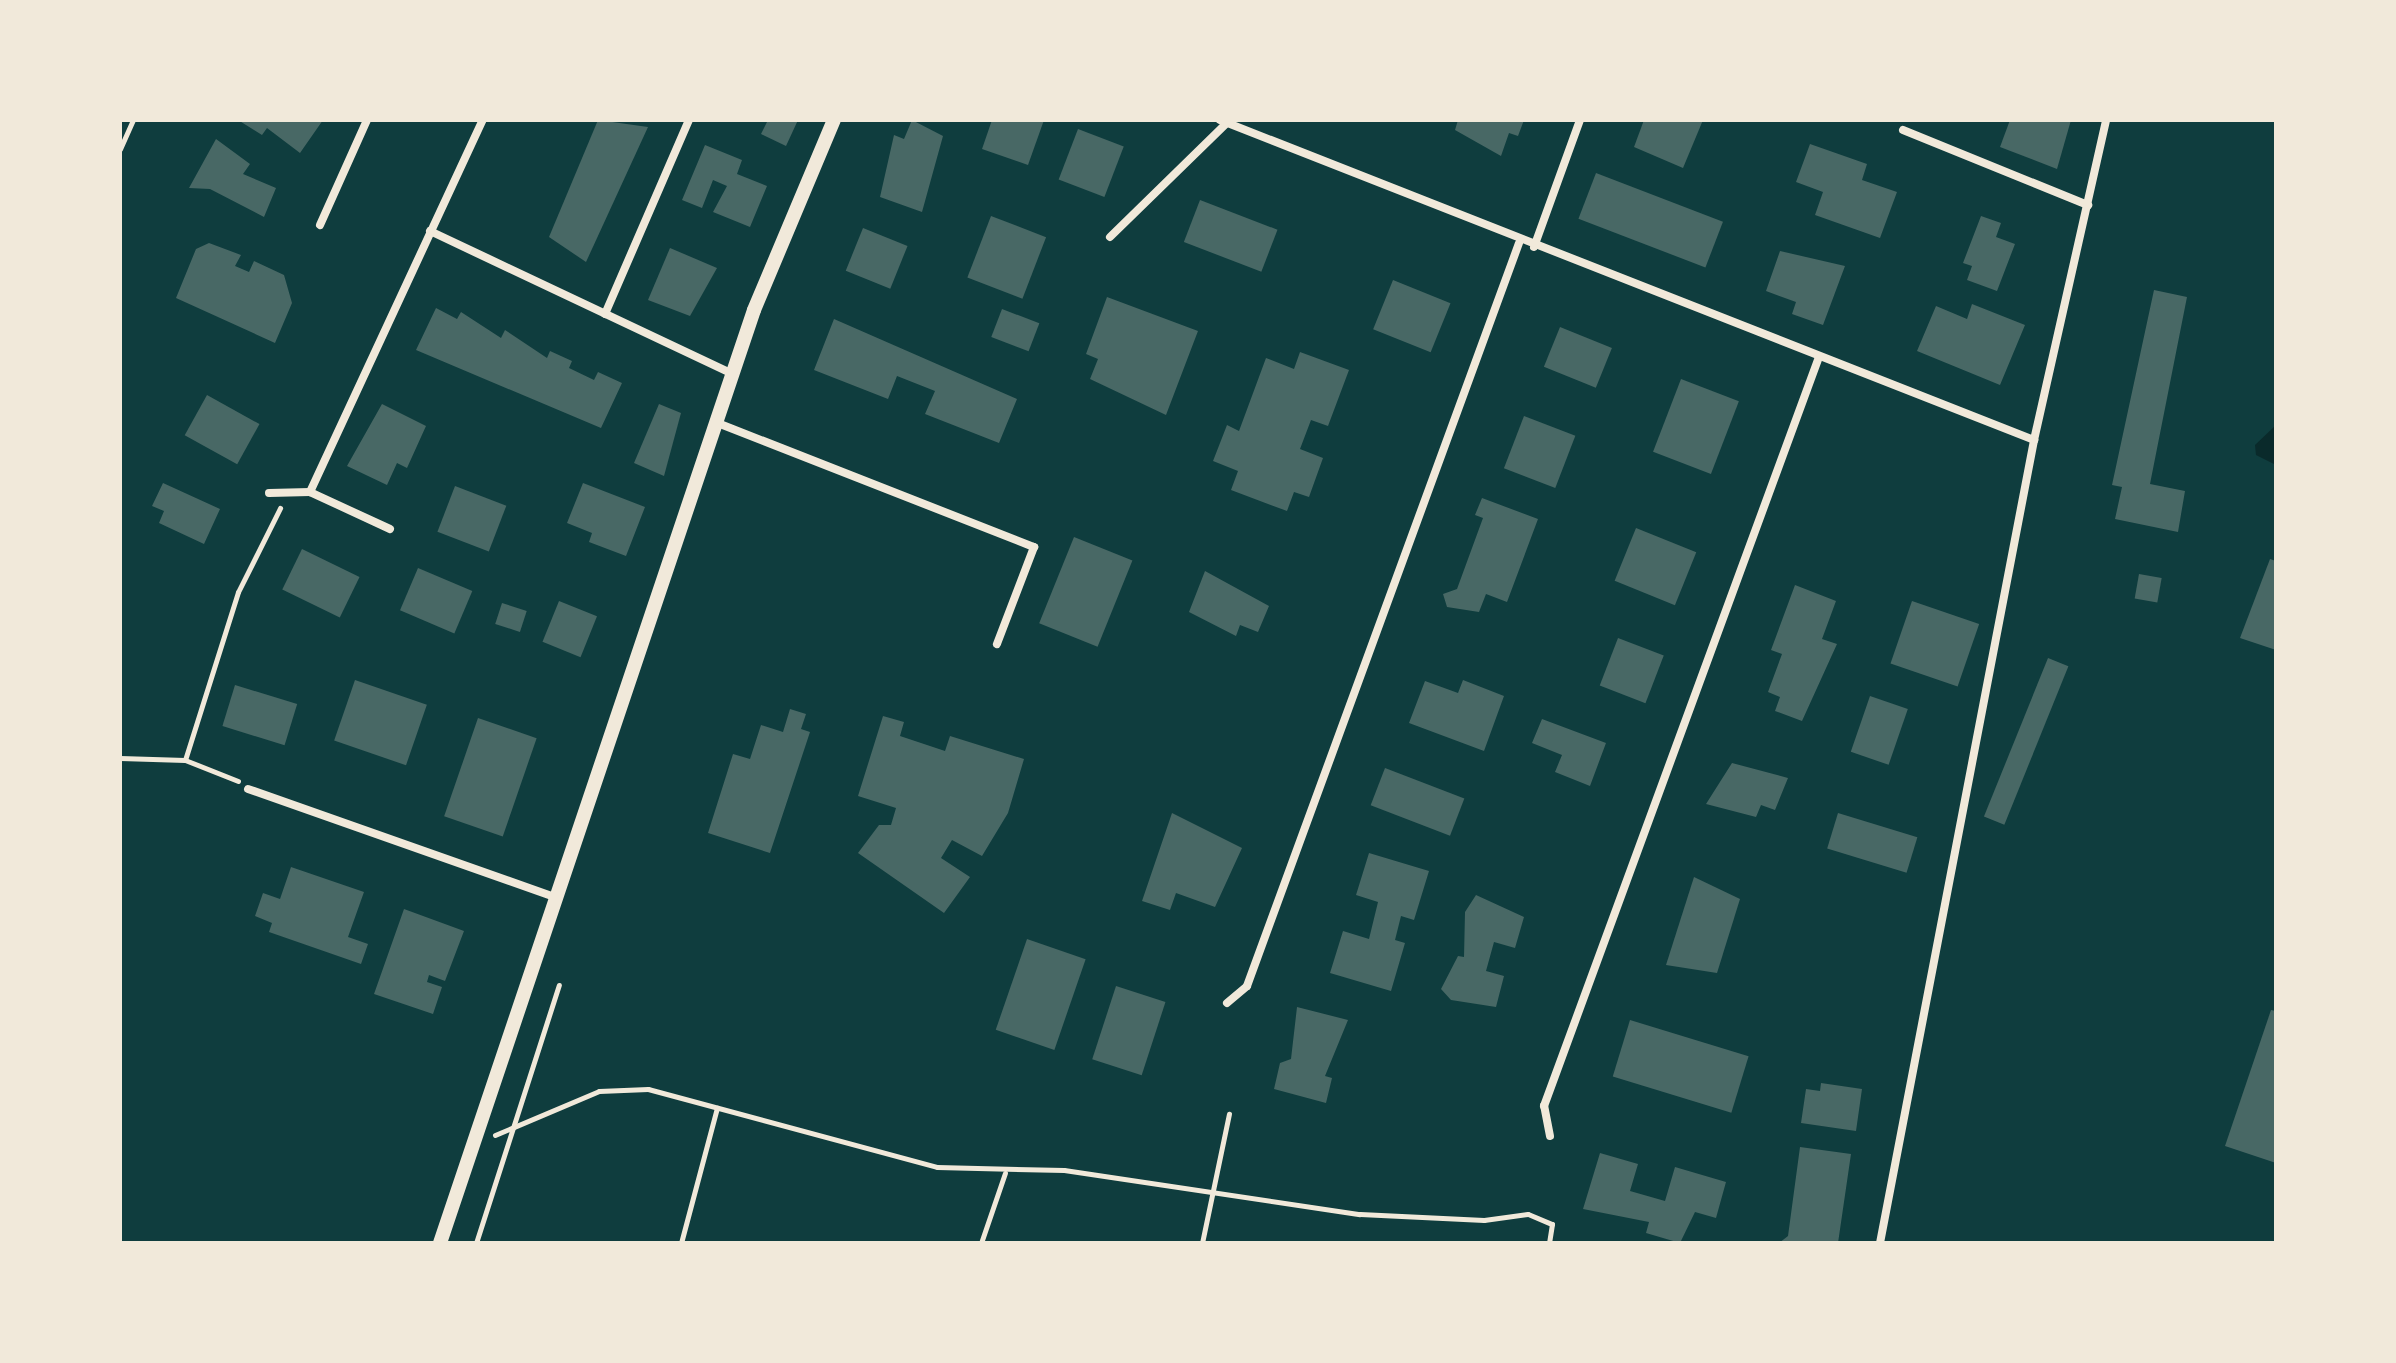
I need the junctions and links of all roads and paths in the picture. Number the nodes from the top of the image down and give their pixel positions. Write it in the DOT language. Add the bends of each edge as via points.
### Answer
graph roads {
  1 [pos="133,120"];
  2 [pos="367,120"];
  3 [pos="483,120"];
  4 [pos="689,120"];
  5 [pos="834,120"];
  6 [pos="1580,120"];
  7 [pos="2106,120"];
  8 [pos="1226,121"];
  9 [pos="1903,130"];
  10 [pos="120,149"];
  11 [pos="2088,205"];
  12 [pos="320,225"];
  13 [pos="430,231"];
  14 [pos="1110,237"];
  15 [pos="1519,243"];
  16 [pos="1534,247"];
  17 [pos="605,314"];
  18 [pos="1819,357"];
  19 [pos="732,374"];
  20 [pos="715,422"];
  21 [pos="2034,440"];
  22 [pos="310,492"];
  23 [pos="269,493"];
  24 [pos="288,493"];
  25 [pos="390,529"];
  26 [pos="997,644"];
  27 [pos="120,758"];
  28 [pos="185,760"];
  29 [pos="248,789"];
  30 [pos="557,899"];
  31 [pos="559,985"];
  32 [pos="1227,1003"];
  33 [pos="717,1108"];
  34 [pos="1229,1114"];
  35 [pos="514,1128"];
  36 [pos="1550,1136"];
  37 [pos="475,1142"];
  38 [pos="1005,1173"];
  39 [pos="1212,1192"];
  40 [pos="440,1243"];
  41 [pos="476,1243"];
  42 [pos="681,1243"];
  43 [pos="981,1243"];
  44 [pos="1202,1243"];
  45 [pos="1549,1243"];
  46 [pos="1880,1243"];
  1 -- 10 [label="path"];
  2 -- 12 [label="street"];
  3 -- 13 [label="street"];
  4 -- 17 [label="street"];
  5 -- 19 [label="street"];
  6 -- 16 [label="street"];
  7 -- 11 [label="street"];
  8 -- 14 [label="street"];
  8 -- 15 [label="street"];
  9 -- 11 [label="street"];
  11 -- 21 [label="street"];
  13 -- 17 [label="street"];
  13 -- 22 [label="street"];
  15 -- 16 [label="street"];
  15 -- 32 [label="street" via="1247,986"];
  16 -- 18 [label="street"];
  17 -- 19 [label="street"];
  18 -- 21 [label="street"];
  18 -- 36 [label="street" via="1544,1106"];
  19 -- 20 [label="street"];
  20 -- 26 [label="street" via="1034,547"];
  20 -- 30 [label="street"];
  21 -- 46 [label="street"];
  22 -- 24 [label="street"];
  22 -- 25 [label="street"];
  23 -- 24 [label="street"];
  24 -- 28 [label="path" via="238,592"];
  27 -- 28 [label="path"];
  28 -- 29 [label="path" via="226,772"];
  29 -- 30 [label="street"];
  30 -- 37 [label="street"];
  31 -- 35 [label="path"];
  33 -- 35 [label="path" via="648,1089 619,1089"];
  33 -- 38 [label="path" via="889,1157"];
  33 -- 42 [label="path"];
  34 -- 39 [label="path"];
  35 -- 37 [label="path"];
  35 -- 41 [label="path"];
  37 -- 40 [label="street"];
  38 -- 39 [label="path" via="1064,1170"];
  38 -- 43 [label="path"];
  39 -- 44 [label="path"];
  39 -- 45 [label="path" via="1360,1214 1484,1220 1528,1214 1552,1224"];
}
